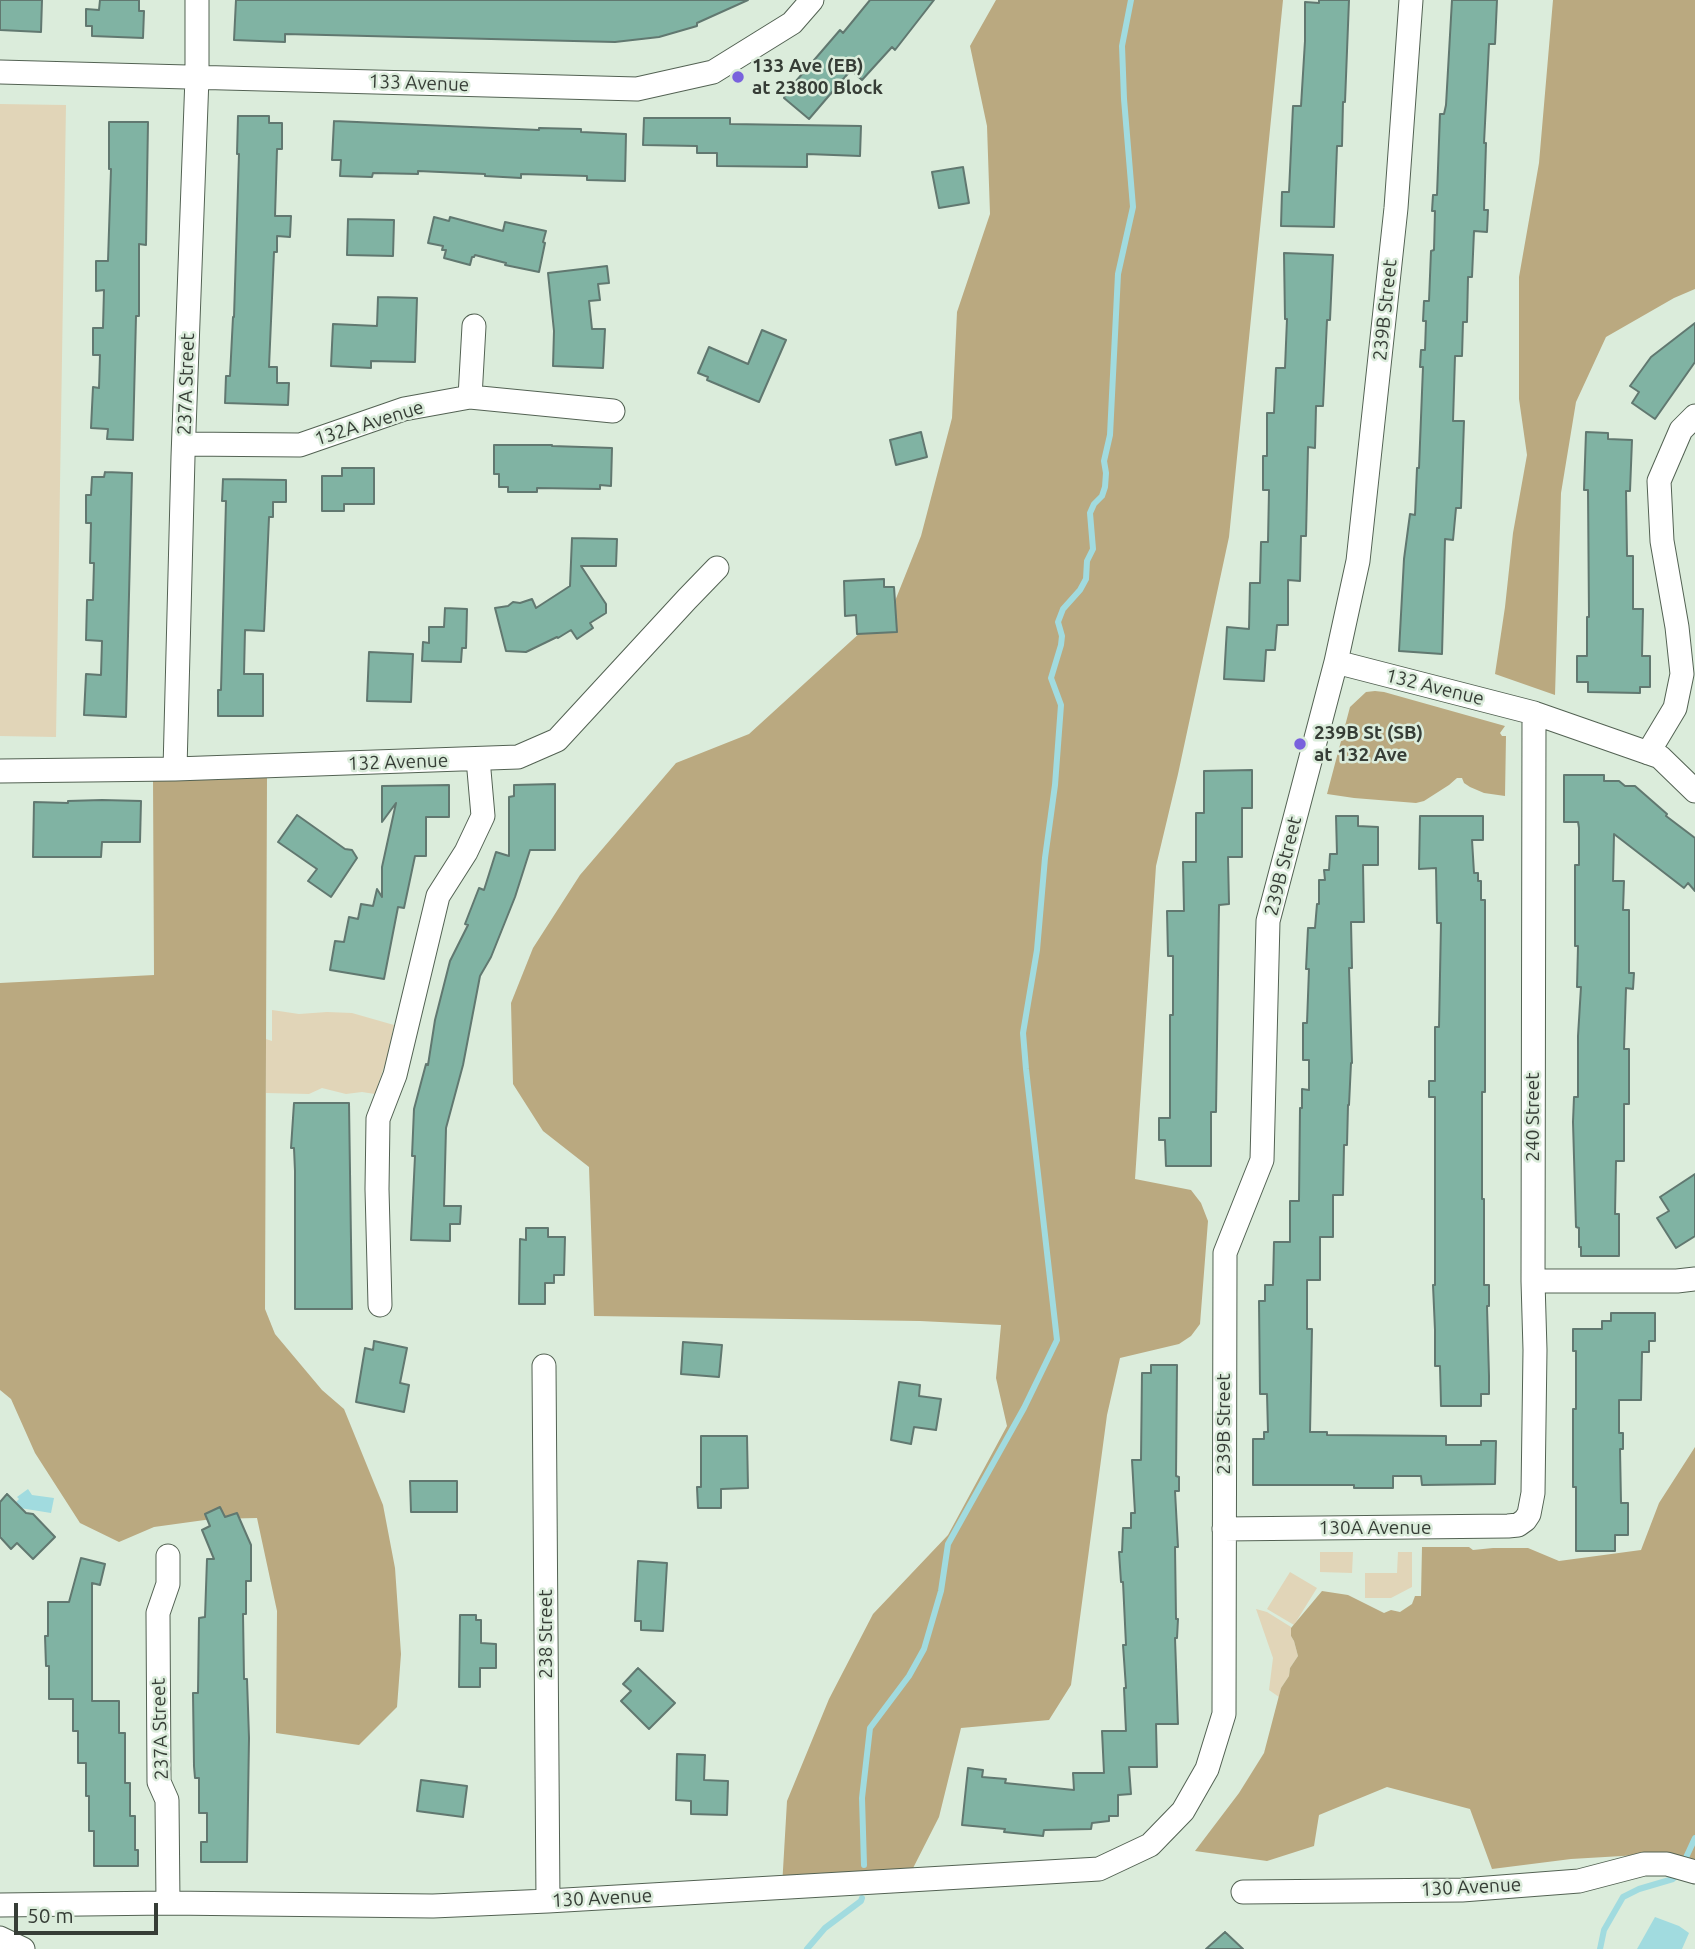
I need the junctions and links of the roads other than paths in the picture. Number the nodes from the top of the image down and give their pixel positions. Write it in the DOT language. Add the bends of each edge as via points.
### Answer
graph roads {
  1 [pos="197,0"];
  2 [pos="812,0"];
  3 [pos="1411,0"];
  4 [pos="0,72"];
  5 [pos="197,77"];
  6 [pos="474,326"];
  7 [pos="470,397"];
  8 [pos="613,411"];
  9 [pos="1695,416"];
  10 [pos="184,444"];
  11 [pos="718,568"];
  12 [pos="1336,662"];
  13 [pos="1534,713"];
  14 [pos="1648,753"];
  15 [pos="478,759"];
  16 [pos="175,769"];
  17 [pos="0,771"];
  18 [pos="1695,791"];
  19 [pos="1695,1279"];
  20 [pos="1533,1281"];
  21 [pos="380,1305"];
  22 [pos="544,1366"];
  23 [pos="1525,1520"];
  24 [pos="1224,1529"];
  25 [pos="169,1556"];
  26 [pos="1183,1811"];
  27 [pos="1695,1872"];
  28 [pos="1243,1892"];
  29 [pos="548,1901"];
  30 [pos="168,1903"];
  31 [pos="0,1905"];
  32 [pos="0,1938"];
  33 [pos="23,1949"];
  1 -- 5 [label="street, 237A Street"];
  2 -- 5 [label="street, 133 Avenue" via="792,23 713,72 637,89"];
  3 -- 12 [label="street, 239B Street" via="1396,208 1358,561"];
  4 -- 5 [label="street, 133 Avenue"];
  5 -- 10 [label="street, 237A Street"];
  6 -- 7 [label="street"];
  7 -- 8 [label="street, 132A Avenue"];
  7 -- 10 [label="street, 132A Avenue" via="404,409 300,445"];
  9 -- 14 [label="street" via="1681,430 1659,481 1662,541 1682,674 1675,708"];
  10 -- 16 [label="street, 237A Street"];
  11 -- 15 [label="street, 132 Avenue" via="557,740 518,757"];
  12 -- 13 [label="street, 132 Avenue"];
  12 -- 24 [label="street, 239B Street" via="1268,921 1262,1160 1225,1253"];
  13 -- 14 [label="street, 132 Avenue"];
  13 -- 20 [label="street, 240 Street"];
  14 -- 18 [label="street, 132 Avenue" via="1660,757"];
  15 -- 16 [label="street, 132 Avenue"];
  15 -- 21 [label="street" via="483,816 438,896 395,1075 378,1119"];
  16 -- 17 [label="street, 132 Avenue"];
  19 -- 20 [label="street"];
  20 -- 23 [label="street, 240 Street" via="1533,1493"];
  22 -- 29 [label="street, 238 Street"];
  23 -- 24 [label="street, 130A Avenue" via="1508,1526"];
  24 -- 26 [label="street, 239B Street" via="1224,1714 1207,1769"];
  25 -- 30 [label="street, 237A Street" via="168,1584 158,1613 159,1782 167,1800"];
  26 -- 29 [label="street, 130 Avenue" via="1150,1844 1099,1869"];
  27 -- 28 [label="street, 130 Avenue" via="1667,1864 1644,1864 1579,1881 1462,1890"];
  29 -- 30 [label="street, 130 Avenue" via="433,1906"];
  30 -- 31 [label="street, 130 Avenue"];
  32 -- 33 [label="street"];
}
